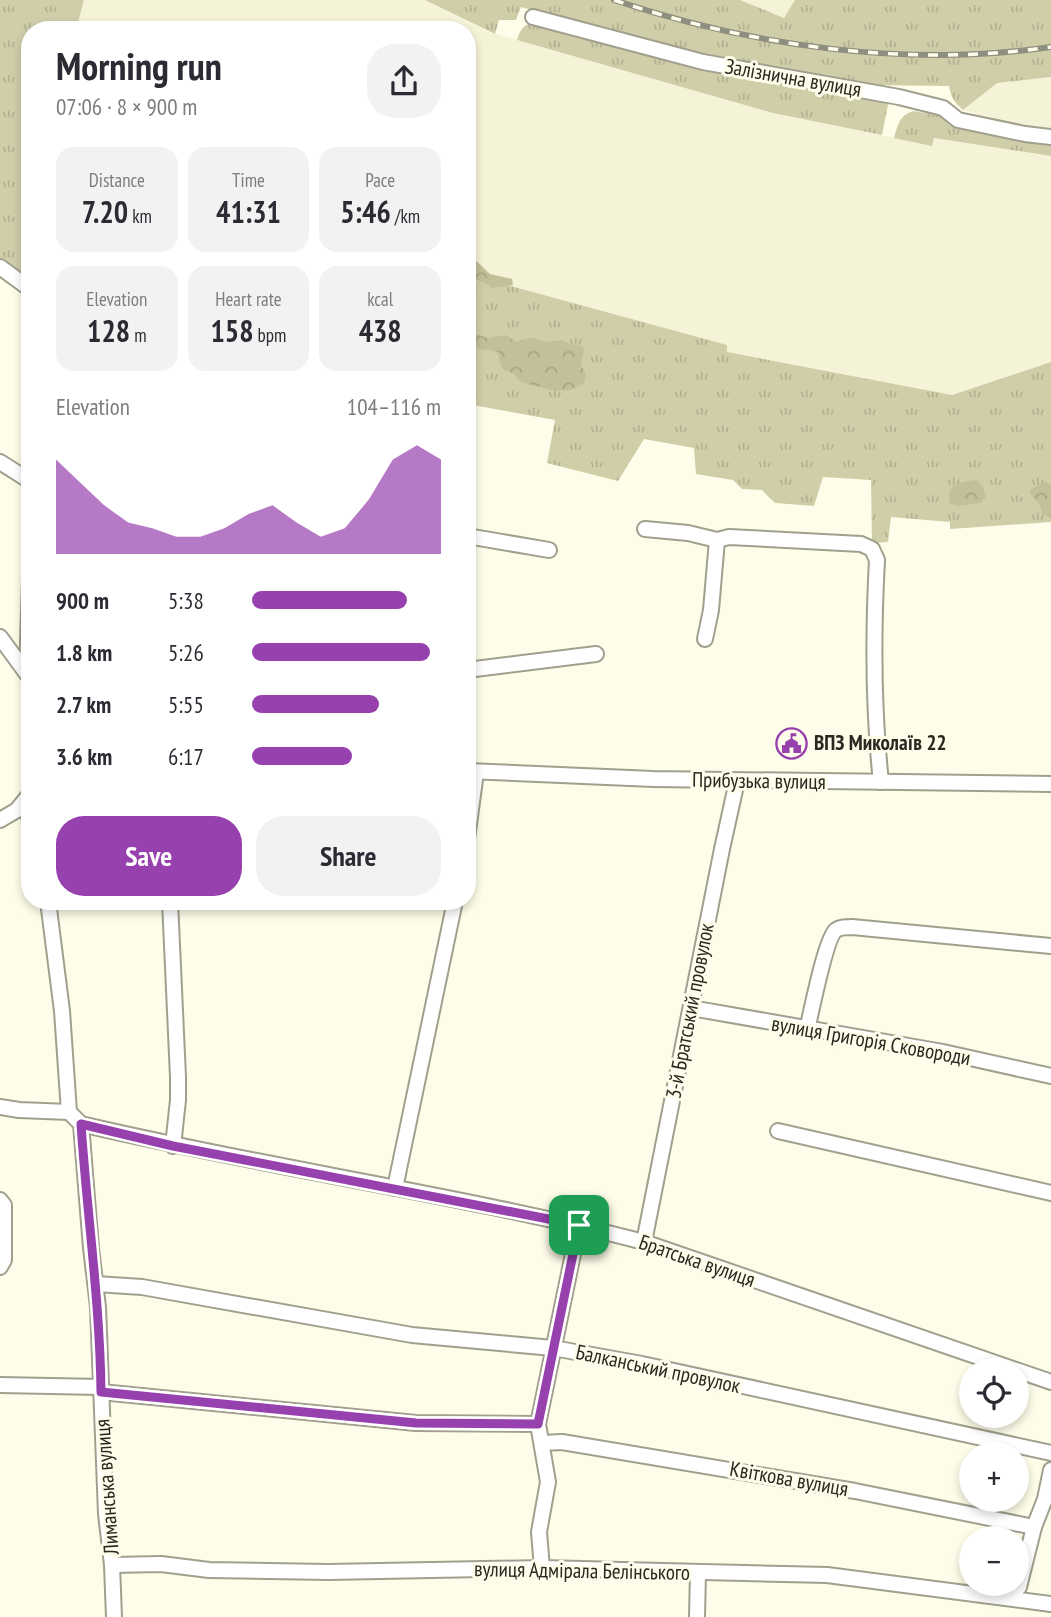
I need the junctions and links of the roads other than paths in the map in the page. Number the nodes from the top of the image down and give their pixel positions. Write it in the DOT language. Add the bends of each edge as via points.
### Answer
graph roads {
  1 [pos="533,18"];
  2 [pos="1051,137"];
  3 [pos="0,267"];
  4 [pos="21,282"];
  5 [pos="0,462"];
  6 [pos="21,475"];
  7 [pos="645,529"];
  8 [pos="476,538"];
  9 [pos="718,540"];
  10 [pos="549,550"];
  11 [pos="0,636"];
  12 [pos="705,639"];
  13 [pos="596,654"];
  14 [pos="21,666"];
  15 [pos="476,669"];
  16 [pos="476,771"];
  17 [pos="737,781"];
  18 [pos="881,782"];
  19 [pos="1051,784"];
  20 [pos="21,809"];
  21 [pos="0,821"];
  22 [pos="49,910"];
  23 [pos="170,910"];
  24 [pos="453,910"];
  25 [pos="1051,946"];
  26 [pos="691,1007"];
  27 [pos="807,1030"];
  28 [pos="1051,1076"];
  29 [pos="0,1107"];
  30 [pos="69,1112"];
  31 [pos="81,1124"];
  32 [pos="778,1131"];
  33 [pos="173,1146"];
  34 [pos="395,1188"];
  35 [pos="1051,1194"];
  36 [pos="0,1200"];
  37 [pos="579,1225"];
  38 [pos="643,1242"];
  39 [pos="0,1267"];
  40 [pos="96,1284"];
  41 [pos="553,1348"];
  42 [pos="1051,1382"];
  43 [pos="0,1385"];
  44 [pos="101,1390"];
  45 [pos="538,1424"];
  46 [pos="542,1443"];
  47 [pos="1051,1453"];
  48 [pos="1051,1470"];
  49 [pos="1048,1500"];
  50 [pos="1034,1527"];
  51 [pos="112,1565"];
  52 [pos="542,1568"];
  53 [pos="698,1572"];
  54 [pos="1007,1598"];
  55 [pos="1051,1604"];
  56 [pos="114,1617"];
  57 [pos="697,1617"];
  1 -- 2 [label="street, Залізнична вулиця" via="703,62 900,97 943,108 958,120"];
  3 -- 4 [label="street"];
  5 -- 6 [label="street"];
  7 -- 9 [label="street"];
  8 -- 10 [label="street"];
  9 -- 12 [label="street"];
  9 -- 18 [label="street" via="861,544 872,549 877,560 875,655"];
  11 -- 14 [label="street"];
  13 -- 15 [label="street"];
  16 -- 17 [label="street, Прибузька вулиця"];
  17 -- 18 [label="street, Прибузька вулиця"];
  17 -- 26 [label="street, 3-й Братський провулок"];
  18 -- 19 [label="street, Прибузька вулиця"];
  20 -- 21 [label="street"];
  22 -- 30 [label="street"];
  23 -- 33 [label="street" via="178,1088"];
  24 -- 34 [label="street"];
  25 -- 27 [label="street" via="838,928 827,947"];
  26 -- 27 [label="street, вулиця Григорія Сковороди"];
  26 -- 38 [label="street, 3-й Братський провулок"];
  27 -- 28 [label="street, вулиця Григорія Сковороди" via="943,1052"];
  29 -- 30 [label="street"];
  30 -- 31 [label="street"];
  31 -- 33 [label="street, Братська вулиця"];
  31 -- 40 [label="street, Лиманська вулиця"];
  32 -- 35 [label="street"];
  33 -- 34 [label="street, Братська вулиця"];
  34 -- 37 [label="street, Братська вулиця"];
  36 -- 39 [label="street" via="4,1205 4,1260"];
  37 -- 38 [label="street, Братська вулиця"];
  37 -- 41 [label="street"];
  38 -- 42 [label="street, Братська вулиця"];
  40 -- 41 [label="street, Балканський провулок" via="142,1287 412,1335"];
  40 -- 44 [label="street, Лиманська вулиця"];
  41 -- 45 [label="street"];
  41 -- 47 [label="street, Балканський провулок"];
  43 -- 44 [label="street"];
  44 -- 45 [label="street" via="416,1423"];
  44 -- 51 [label="street, Лиманська вулиця"];
  45 -- 46 [label="street"];
  46 -- 50 [label="street, Квіткова вулиця" via="562,1442 761,1474"];
  46 -- 52 [label="street" via="548,1482 539,1532"];
  48 -- 49 [label="street"];
  49 -- 50 [label="street"];
  50 -- 54 [label="street" via="1019,1587"];
  51 -- 52 [label="street, вулиця Адмірала Белінського" via="328,1572"];
  51 -- 56 [label="street, Лиманська вулиця"];
  52 -- 53 [label="street, вулиця Адмірала Белінського"];
  53 -- 54 [label="street, вулиця Адмірала Белінського" via="827,1575"];
  53 -- 57 [label="street"];
  54 -- 55 [label="street, вулиця Адмірала Белінського"];
}
